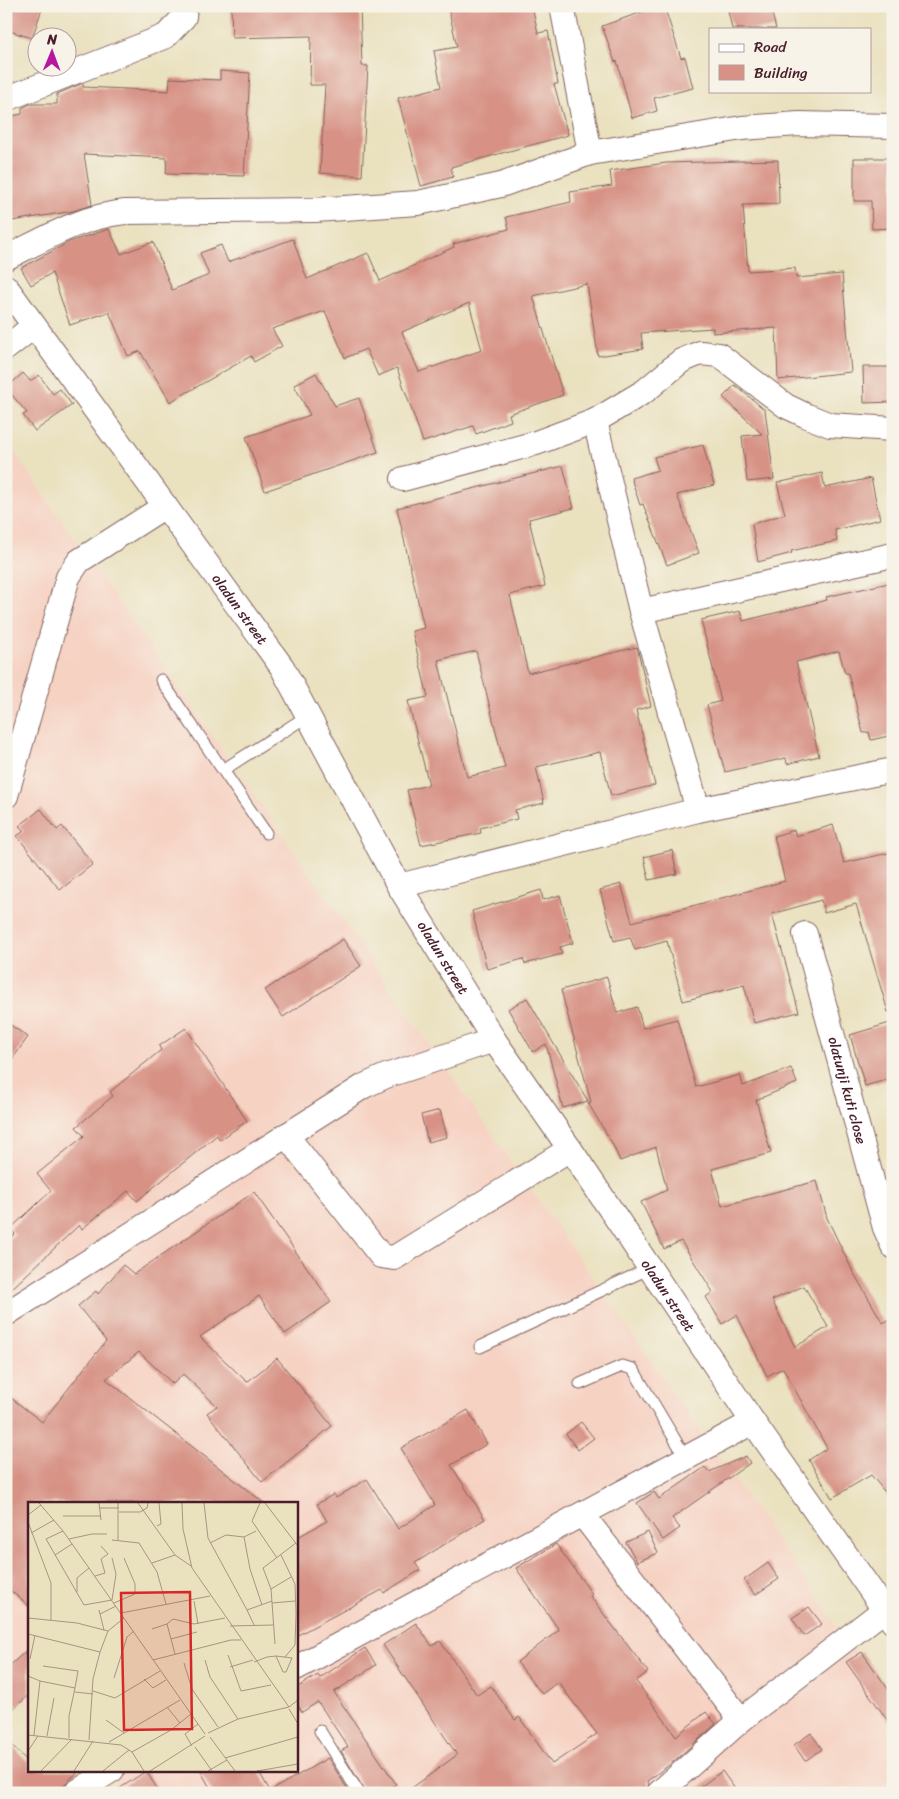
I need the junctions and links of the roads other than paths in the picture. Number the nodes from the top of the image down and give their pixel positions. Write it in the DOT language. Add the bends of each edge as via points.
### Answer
graph roads {
  1 [pos="186,6"];
  2 [pos="562,6"];
  3 [pos="6,99"];
  4 [pos="893,126"];
  5 [pos="590,153"];
  6 [pos="6,258"];
  7 [pos="6,287"];
  8 [pos="34,326"];
  9 [pos="6,348"];
  10 [pos="595,422"];
  11 [pos="893,429"];
  12 [pos="403,479"];
  13 [pos="164,506"];
  14 [pos="893,555"];
  15 [pos="641,611"];
  16 [pos="162,680"];
  17 [pos="309,715"];
  18 [pos="223,770"];
  19 [pos="893,770"];
  20 [pos="6,796"];
  21 [pos="698,810"];
  22 [pos="266,833"];
  23 [pos="400,886"];
  24 [pos="805,934"];
  25 [pos="494,1040"];
  26 [pos="286,1135"];
  27 [pos="570,1149"];
  28 [pos="893,1246"];
  29 [pos="650,1268"];
  30 [pos="6,1314"];
  31 [pos="480,1347"];
  32 [pos="580,1384"];
  33 [pos="753,1422"];
  34 [pos="686,1458"];
  35 [pos="582,1514"];
  36 [pos="888,1616"];
  37 [pos="298,1667"];
  38 [pos="741,1720"];
  39 [pos="320,1731"];
  40 [pos="109,1772"];
  41 [pos="75,1793"];
  42 [pos="359,1793"];
  43 [pos="659,1793"];
  1 -- 3 [label="street" via="184,17 166,36"];
  2 -- 5 [label="street"];
  4 -- 5 [label="street" via="799,124 742,128"];
  5 -- 6 [label="street" via="501,184 418,204 99,215"];
  7 -- 8 [label="street, oladun street"];
  8 -- 9 [label="street"];
  8 -- 13 [label="street, oladun street"];
  10 -- 11 [label="street" via="645,391 681,361 700,354 719,355 786,406 830,425"];
  10 -- 12 [label="street" via="536,443"];
  10 -- 15 [label="street"];
  13 -- 17 [label="street, oladun street" via="282,667"];
  13 -- 20 [label="street" via="79,561 68,577"];
  14 -- 15 [label="street"];
  15 -- 21 [label="street"];
  16 -- 18 [label="lane"];
  17 -- 18 [label="lane"];
  17 -- 23 [label="street, oladun street"];
  18 -- 22 [label="lane"];
  19 -- 21 [label="street"];
  21 -- 23 [label="street"];
  23 -- 25 [label="street, oladun street"];
  24 -- 28 [label="street, olatunji kuti close" via="885,1228"];
  25 -- 26 [label="street" via="386,1076 345,1097"];
  25 -- 27 [label="street, oladun street"];
  26 -- 27 [label="street" via="381,1256 394,1258"];
  26 -- 30 [label="street"];
  27 -- 29 [label="street, oladun street"];
  29 -- 31 [label="lane"];
  29 -- 33 [label="street, oladun street"];
  32 -- 34 [label="lane" via="622,1366 633,1369"];
  33 -- 34 [label="street"];
  33 -- 36 [label="street, oladun street"];
  34 -- 35 [label="street"];
  35 -- 37 [label="street"];
  35 -- 38 [label="street"];
  36 -- 38 [label="street"];
  38 -- 43 [label="street"];
  39 -- 42 [label="lane"];
  40 -- 41 [label="street"];
}
